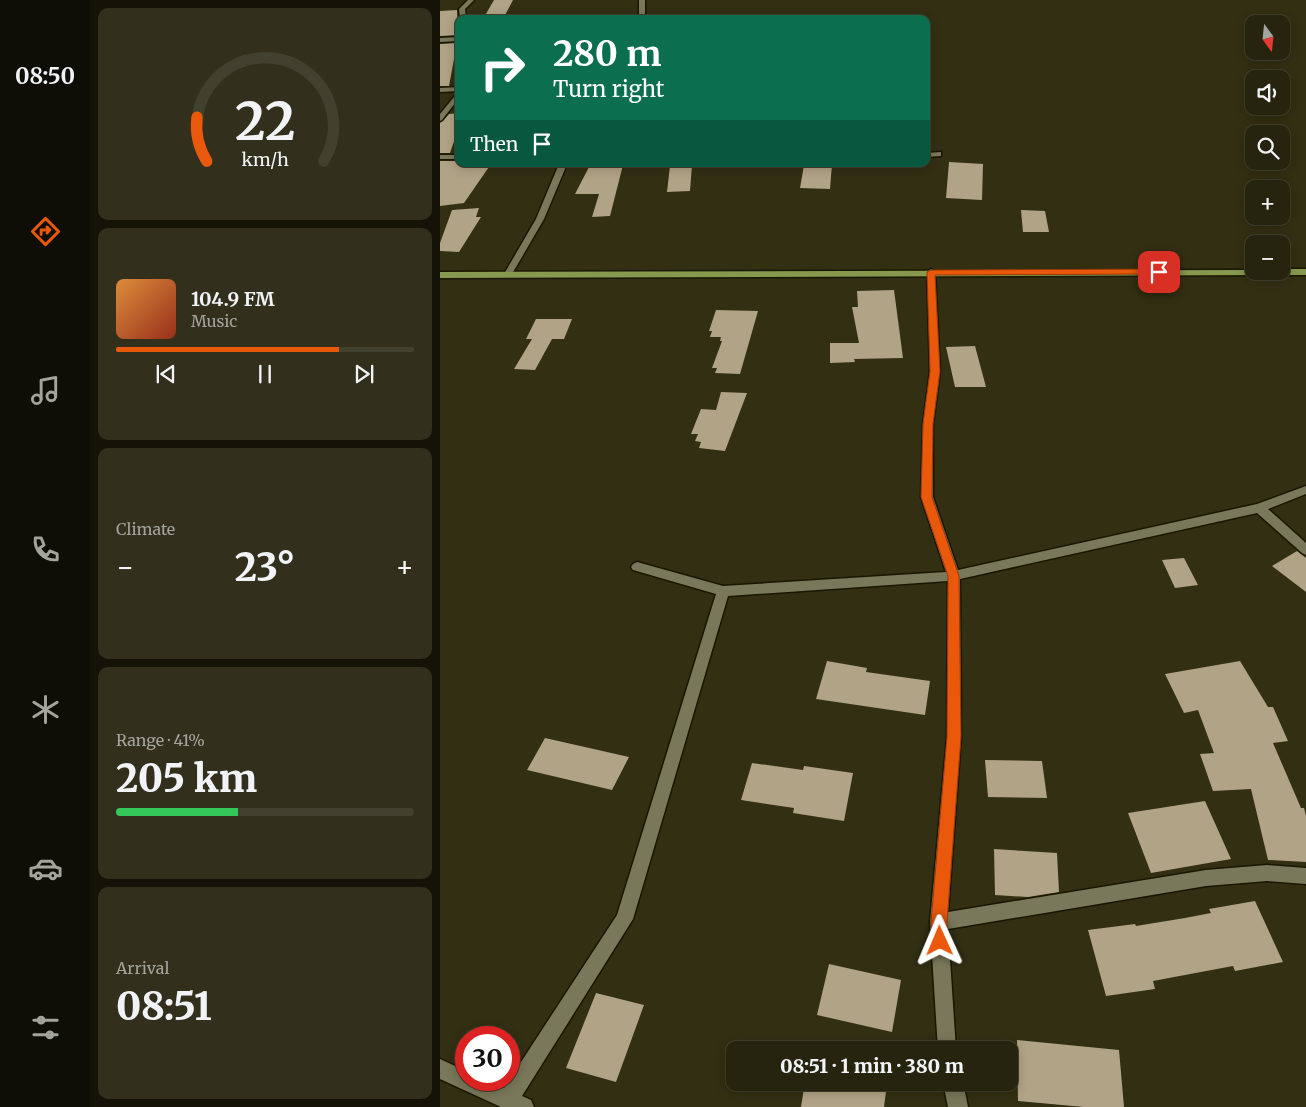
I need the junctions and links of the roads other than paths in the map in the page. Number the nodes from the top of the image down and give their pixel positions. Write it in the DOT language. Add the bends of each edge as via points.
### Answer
graph roads {
  1 [pos="471,0"];
  2 [pos="642,0"];
  3 [pos="463,15"];
  4 [pos="642,15"];
  5 [pos="455,39"];
  6 [pos="440,40"];
  7 [pos="440,90"];
  8 [pos="455,91"];
  9 [pos="455,97"];
  10 [pos="440,120"];
  11 [pos="938,154"];
  12 [pos="930,155"];
  13 [pos="455,156"];
  14 [pos="440,157"];
  15 [pos="563,167"];
  16 [pos="931,272"];
  17 [pos="1306,272"];
  18 [pos="508,274"];
  19 [pos="440,275"];
  20 [pos="1306,490"];
  21 [pos="1260,508"];
  22 [pos="1306,550"];
  23 [pos="637,567"];
  24 [pos="954,576"];
  25 [pos="723,591"];
  26 [pos="1306,876"];
  27 [pos="939,922"];
  28 [pos="945,1041"];
  29 [pos="440,1068"];
  30 [pos="955,1091"];
  31 [pos="516,1103"];
  32 [pos="958,1107"];
  1 -- 3 [label="street" via="462,10"];
  2 -- 4 [label="street"];
  5 -- 6 [label="street"];
  7 -- 8 [label="street"];
  9 -- 10 [label="street"];
  11 -- 12 [label="street"];
  13 -- 14 [label="street"];
  15 -- 18 [label="street" via="540,219"];
  16 -- 17 [label="main road"];
  16 -- 18 [label="main road"];
  16 -- 24 [label="street" via="935,371 928,424 927,497"];
  18 -- 19 [label="main road"];
  20 -- 21 [label="street"];
  21 -- 22 [label="street"];
  21 -- 24 [label="street"];
  23 -- 25 [label="street"];
  24 -- 25 [label="street"];
  24 -- 27 [label="street" via="954,737"];
  25 -- 31 [label="street" via="624,919"];
  26 -- 27 [label="street" via="1267,873 1206,878"];
  27 -- 28 [label="street"];
  29 -- 31 [label="street"];
  30 -- 32 [label="street"];
}
